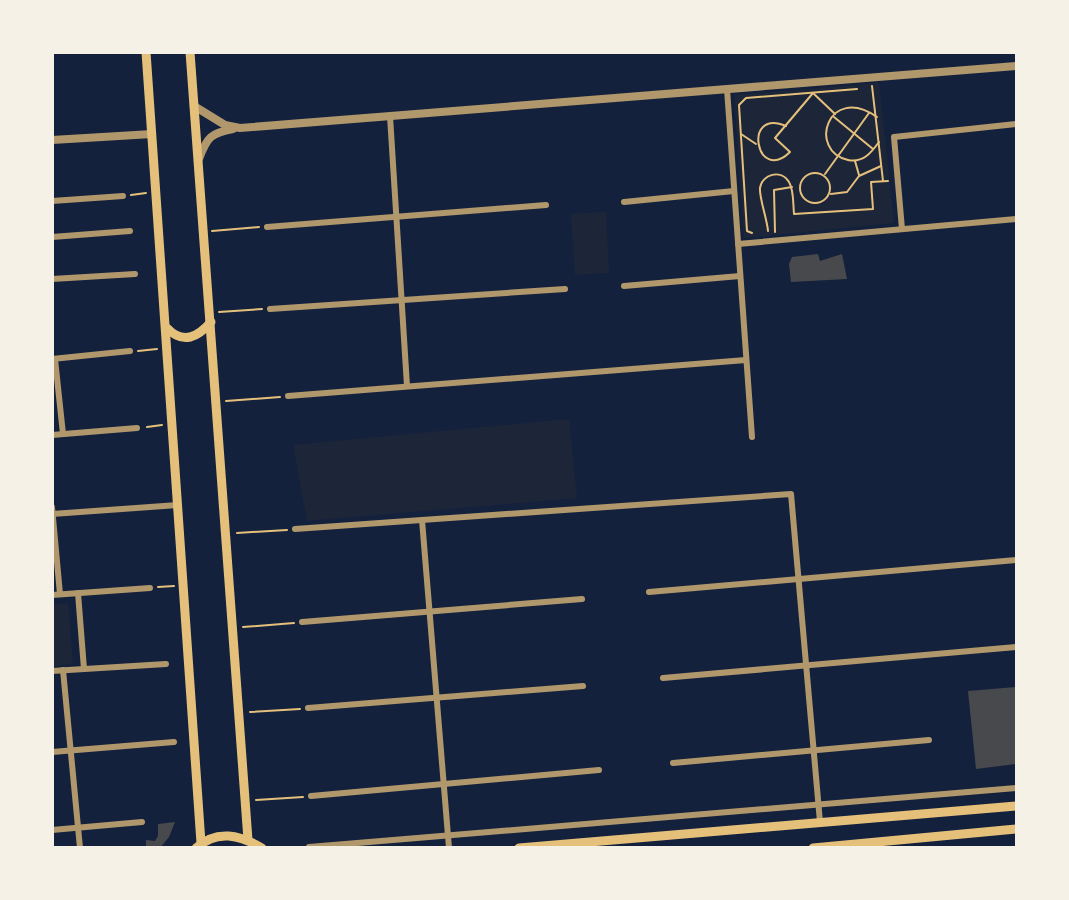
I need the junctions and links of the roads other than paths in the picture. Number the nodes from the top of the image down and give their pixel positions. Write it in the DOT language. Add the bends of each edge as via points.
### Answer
graph roads {
  1 [pos="146,52"];
  2 [pos="190,52"];
  3 [pos="1017,66"];
  4 [pos="727,89"];
  5 [pos="194,106"];
  6 [pos="390,116"];
  7 [pos="1017,124"];
  8 [pos="240,128"];
  9 [pos="152,134"];
  10 [pos="52,140"];
  11 [pos="198,161"];
  12 [pos="734,191"];
  13 [pos="123,196"];
  14 [pos="52,201"];
  15 [pos="624,202"];
  16 [pos="546,205"];
  17 [pos="396,217"];
  18 [pos="1017,219"];
  19 [pos="267,227"];
  20 [pos="902,229"];
  21 [pos="130,231"];
  22 [pos="52,237"];
  23 [pos="738,244"];
  24 [pos="135,274"];
  25 [pos="740,276"];
  26 [pos="52,279"];
  27 [pos="624,286"];
  28 [pos="565,289"];
  29 [pos="401,300"];
  30 [pos="270,309"];
  31 [pos="210,317"];
  32 [pos="167,328"];
  33 [pos="130,351"];
  34 [pos="54,359"];
  35 [pos="746,360"];
  36 [pos="407,386"];
  37 [pos="288,396"];
  38 [pos="137,428"];
  39 [pos="63,434"];
  40 [pos="52,435"];
  41 [pos="752,437"];
  42 [pos="178,505"];
  43 [pos="52,507"];
  44 [pos="53,513"];
  45 [pos="422,520"];
  46 [pos="295,529"];
  47 [pos="1017,560"];
  48 [pos="799,580"];
  49 [pos="150,588"];
  50 [pos="649,592"];
  51 [pos="78,593"];
  52 [pos="56,594"];
  53 [pos="582,599"];
  54 [pos="430,612"];
  55 [pos="302,622"];
  56 [pos="1017,646"];
  57 [pos="166,664"];
  58 [pos="806,666"];
  59 [pos="84,669"];
  60 [pos="63,670"];
  61 [pos="52,671"];
  62 [pos="663,678"];
  63 [pos="583,686"];
  64 [pos="437,698"];
  65 [pos="309,708"];
  66 [pos="929,740"];
  67 [pos="174,742"];
  68 [pos="71,751"];
  69 [pos="52,752"];
  70 [pos="814,752"];
  71 [pos="673,763"];
  72 [pos="599,770"];
  73 [pos="444,784"];
  74 [pos="1017,788"];
  75 [pos="311,796"];
  76 [pos="818,804"];
  77 [pos="1017,806"];
  78 [pos="142,822"];
  79 [pos="820,822"];
  80 [pos="79,828"];
  81 [pos="1017,829"];
  82 [pos="52,830"];
  83 [pos="449,836"];
  84 [pos="248,839"];
  85 [pos="199,845"];
  86 [pos="550,846"];
  87 [pos="80,848"];
  88 [pos="262,848"];
  89 [pos="309,848"];
  90 [pos="449,848"];
  91 [pos="519,848"];
  92 [pos="813,848"];
  1 -- 9 [label="main road"];
  2 -- 5 [label="main road"];
  3 -- 4 [label="street"];
  4 -- 6 [label="street"];
  4 -- 12 [label="street"];
  5 -- 8 [label="street"];
  5 -- 11 [label="main road"];
  6 -- 8 [label="street"];
  6 -- 17 [label="street"];
  7 -- 20 [label="street" via="894,137"];
  8 -- 11 [label="street" via="215,132"];
  9 -- 10 [label="street"];
  9 -- 32 [label="main road"];
  11 -- 31 [label="main road"];
  12 -- 15 [label="street"];
  12 -- 23 [label="street"];
  13 -- 14 [label="street"];
  16 -- 17 [label="street"];
  17 -- 19 [label="street"];
  17 -- 29 [label="street"];
  18 -- 20 [label="street"];
  20 -- 23 [label="street"];
  21 -- 22 [label="street"];
  23 -- 25 [label="street"];
  24 -- 26 [label="street"];
  25 -- 27 [label="street"];
  25 -- 35 [label="street"];
  28 -- 29 [label="street"];
  29 -- 30 [label="street"];
  29 -- 36 [label="street"];
  31 -- 32 [label="main road" via="194,337 174,336"];
  31 -- 84 [label="main road"];
  32 -- 42 [label="main road"];
  33 -- 34 [label="street"];
  34 -- 39 [label="street"];
  35 -- 36 [label="street"];
  35 -- 41 [label="street"];
  36 -- 37 [label="street"];
  38 -- 39 [label="street"];
  39 -- 40 [label="street"];
  42 -- 44 [label="street"];
  42 -- 85 [label="main road"];
  43 -- 44 [label="street"];
  44 -- 52 [label="street"];
  45 -- 46 [label="street"];
  45 -- 48 [label="street" via="791,494"];
  45 -- 54 [label="street"];
  47 -- 48 [label="street"];
  48 -- 50 [label="street"];
  48 -- 58 [label="street"];
  49 -- 51 [label="street"];
  51 -- 52 [label="street"];
  51 -- 59 [label="street"];
  53 -- 54 [label="street"];
  54 -- 55 [label="street"];
  54 -- 64 [label="street"];
  56 -- 58 [label="street"];
  57 -- 59 [label="street"];
  58 -- 62 [label="street"];
  58 -- 70 [label="street"];
  59 -- 60 [label="street"];
  60 -- 61 [label="street"];
  60 -- 68 [label="street"];
  63 -- 64 [label="street"];
  64 -- 65 [label="street"];
  64 -- 73 [label="street"];
  66 -- 70 [label="street"];
  67 -- 68 [label="street"];
  68 -- 69 [label="street"];
  68 -- 80 [label="street"];
  70 -- 71 [label="street"];
  70 -- 76 [label="street"];
  72 -- 73 [label="street"];
  73 -- 75 [label="street"];
  73 -- 83 [label="street"];
  74 -- 76 [label="street"];
  76 -- 79 [label="street"];
  76 -- 83 [label="street"];
  77 -- 79 [label="main road"];
  78 -- 80 [label="street"];
  79 -- 86 [label="main road"];
  80 -- 82 [label="street"];
  80 -- 87 [label="street"];
  81 -- 92 [label="main road"];
  83 -- 89 [label="street"];
  83 -- 90 [label="street"];
  84 -- 85 [label="main road" via="217,836"];
  84 -- 88 [label="main road"];
  86 -- 91 [label="main road"];
}
